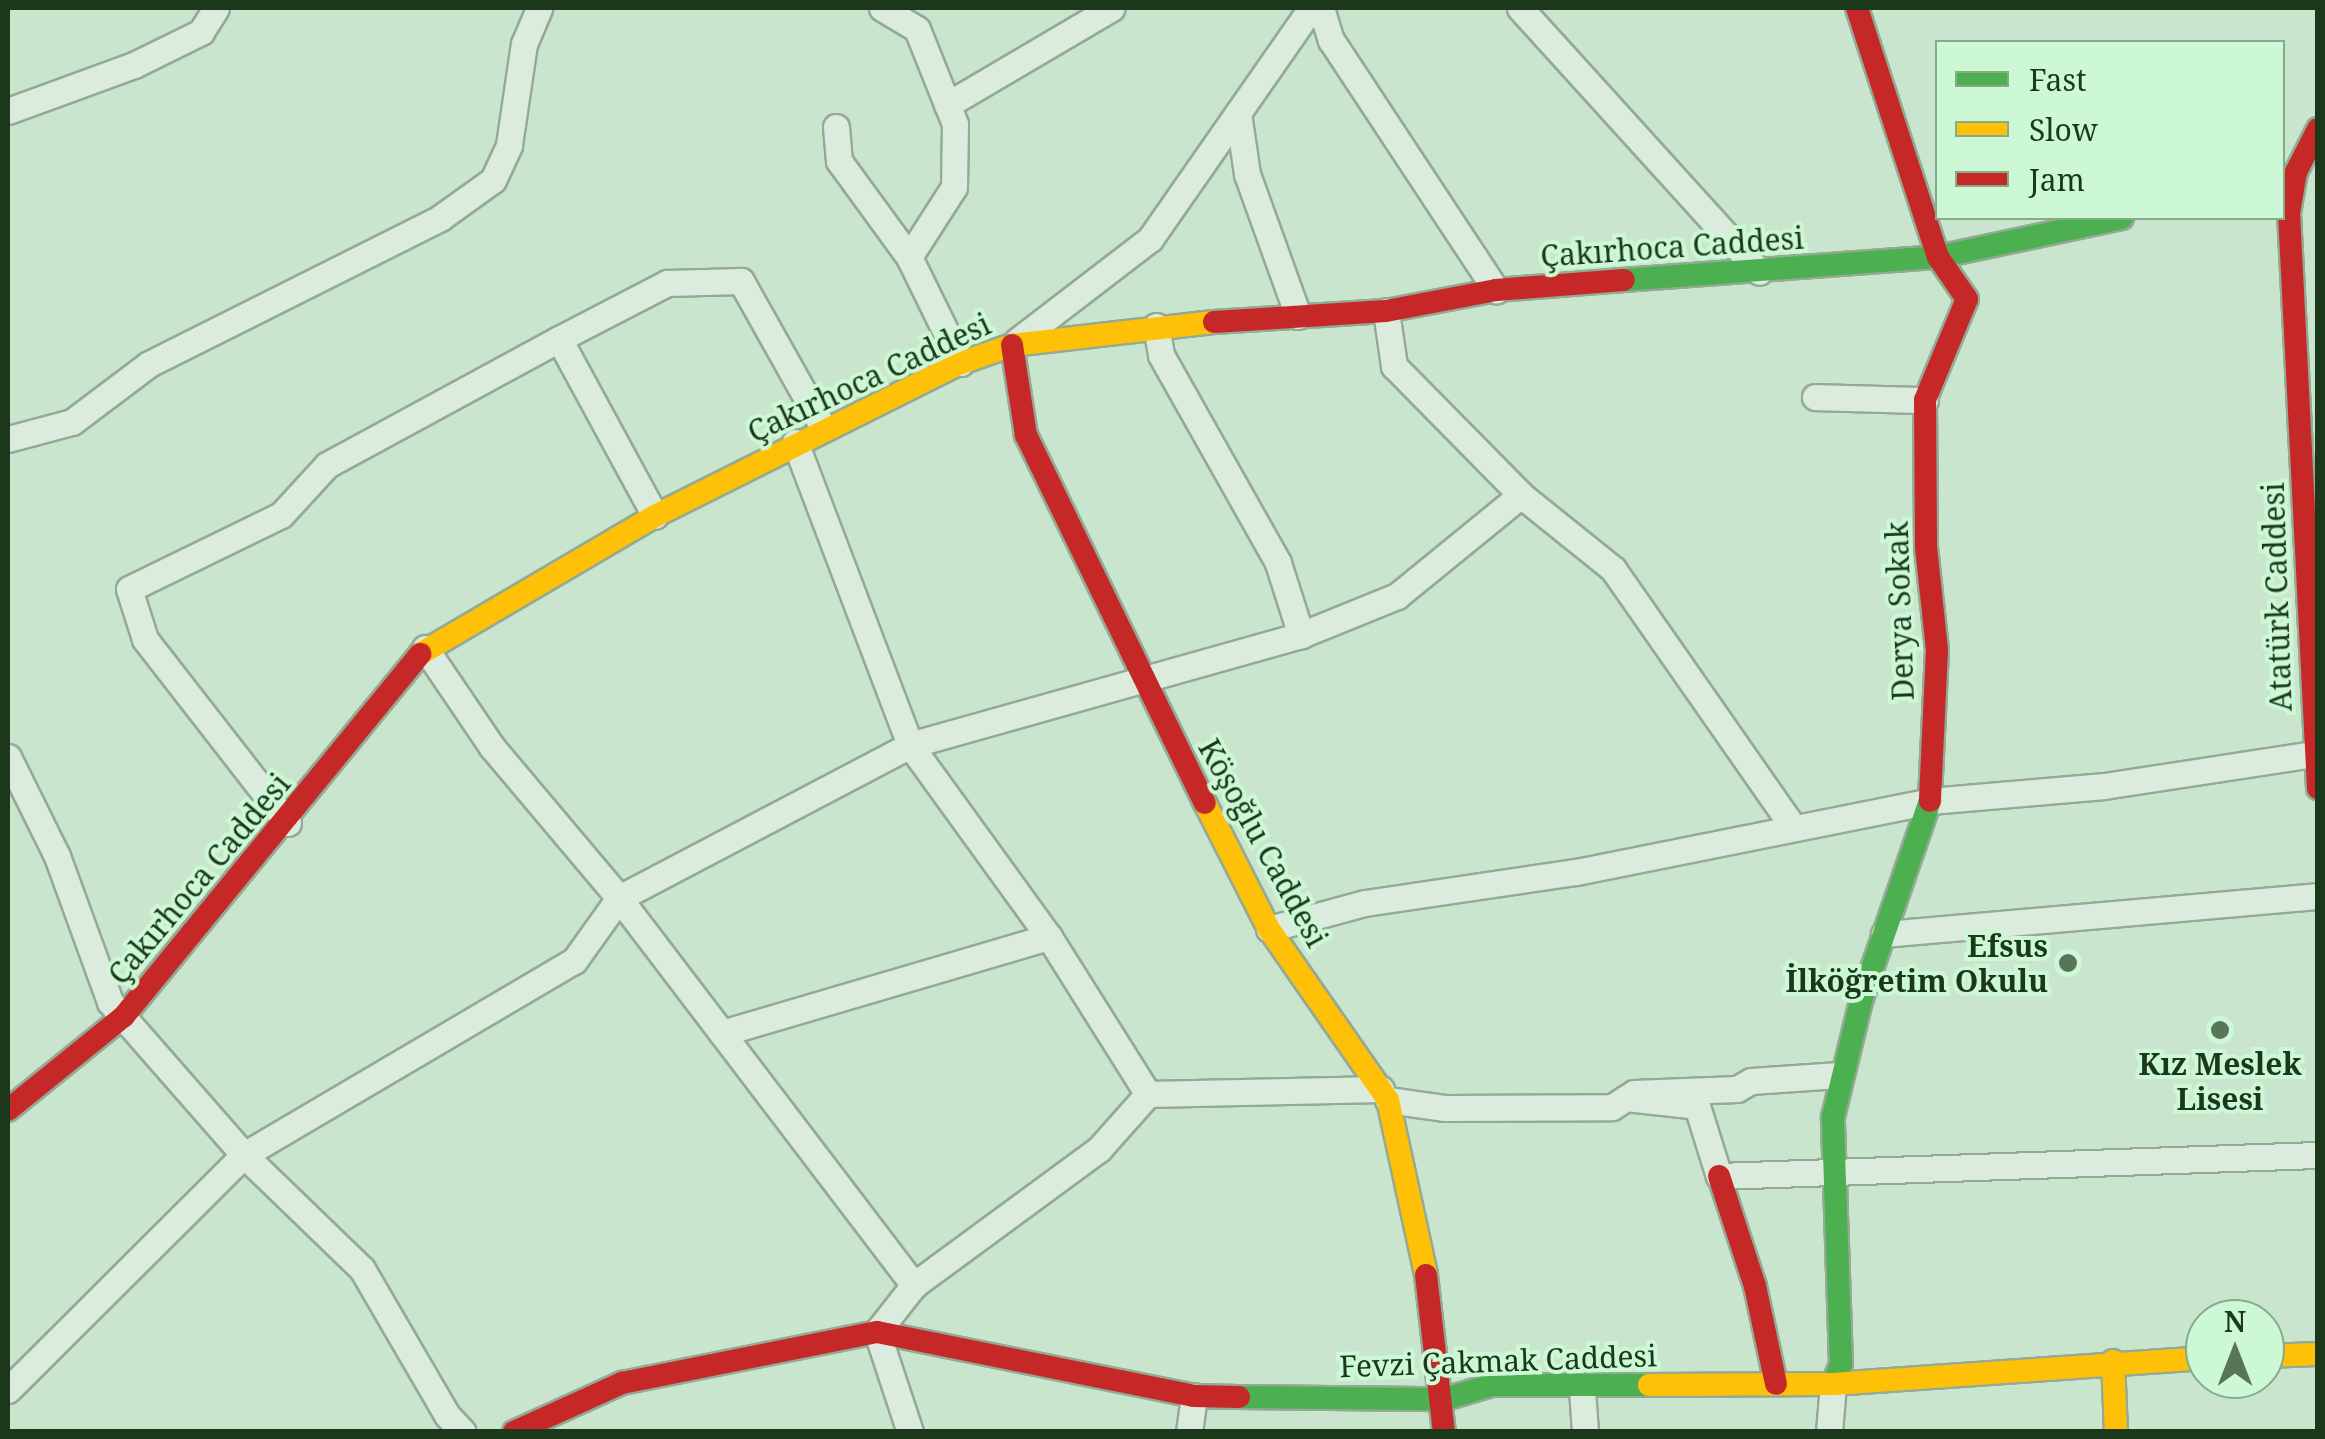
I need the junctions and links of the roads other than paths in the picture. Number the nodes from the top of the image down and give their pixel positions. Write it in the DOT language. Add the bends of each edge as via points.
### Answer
graph roads {
  1 [pos="216,8"];
  2 [pos="539,8"];
  3 [pos="882,8"];
  4 [pos="1112,8"];
  5 [pos="1311,8"];
  6 [pos="1321,8"];
  7 [pos="1520,8"];
  8 [pos="1857,8"];
  9 [pos="947,105"];
  10 [pos="8,111"];
  11 [pos="1238,113"];
  12 [pos="836,127"];
  13 [pos="2318,129"];
  14 [pos="2298,175"];
  15 [pos="2113,220"];
  16 [pos="910,257"];
  17 [pos="1938,257"];
  18 [pos="1759,272"];
  19 [pos="1496,290"];
  20 [pos="1386,311"];
  21 [pos="1298,316"];
  22 [pos="1156,326"];
  23 [pos="559,339"];
  24 [pos="1012,345"];
  25 [pos="2318,347"];
  26 [pos="961,363"];
  27 [pos="1815,397"];
  28 [pos="1925,400"];
  29 [pos="2300,403"];
  30 [pos="823,427"];
  31 [pos="8,438"];
  32 [pos="795,442"];
  33 [pos="1521,495"];
  34 [pos="655,516"];
  35 [pos="2312,559"];
  36 [pos="1301,635"];
  37 [pos="425,648"];
  38 [pos="1142,678"];
  39 [pos="910,745"];
  40 [pos="2313,754"];
  41 [pos="8,757"];
  42 [pos="2318,788"];
  43 [pos="1930,800"];
  44 [pos="288,823"];
  45 [pos="1792,826"];
  46 [pos="2318,896"];
  47 [pos="619,898"];
  48 [pos="1268,928"];
  49 [pos="1884,934"];
  50 [pos="1049,937"];
  51 [pos="124,1016"];
  52 [pos="722,1033"];
  53 [pos="1839,1074"];
  54 [pos="1148,1094"];
  55 [pos="1385,1094"];
  56 [pos="1626,1098"];
  57 [pos="8,1110"];
  58 [pos="244,1155"];
  59 [pos="2318,1155"];
  60 [pos="1719,1176"];
  61 [pos="1836,1177"];
  62 [pos="914,1285"];
  63 [pos="878,1332"];
  64 [pos="2318,1354"];
  65 [pos="2285,1355"];
  66 [pos="2185,1359"];
  67 [pos="2113,1361"];
  68 [pos="1776,1384"];
  69 [pos="1833,1384"];
  70 [pos="1582,1389"];
  71 [pos="8,1390"];
  72 [pos="1194,1396"];
  73 [pos="1444,1399"];
  74 [pos="464,1432"];
  75 [pos="514,1432"];
  76 [pos="910,1432"];
  77 [pos="1190,1432"];
  78 [pos="1444,1432"];
  79 [pos="1585,1432"];
  80 [pos="1828,1432"];
  81 [pos="2116,1432"];
  1 -- 10 [label="street" via="201,32 134,65"];
  2 -- 31 [label="street" via="524,44 510,146 493,180 440,218 150,364 72,422"];
  3 -- 9 [label="street" via="917,29"];
  4 -- 9 [label="street"];
  5 -- 11 [label="street"];
  6 -- 19 [label="street" via="1331,40"];
  7 -- 18 [label="street"];
  8 -- 17 [label="street"];
  9 -- 16 [label="street" via="955,124 954,187"];
  11 -- 21 [label="street" via="1247,174"];
  11 -- 24 [label="street" via="1150,239"];
  12 -- 16 [label="street" via="839,161"];
  13 -- 14 [label="street, Atatürk Caddesi"];
  14 -- 29 [label="street, Atatürk Caddesi" via="2290,213"];
  15 -- 17 [label="street, Çakırhoca Caddesi"];
  16 -- 26 [label="street"];
  17 -- 18 [label="street, Çakırhoca Caddesi"];
  17 -- 28 [label="street, Derya Sokak" via="1967,299"];
  18 -- 19 [label="street, Çakırhoca Caddesi"];
  19 -- 20 [label="street, Çakırhoca Caddesi"];
  20 -- 21 [label="street, Çakırhoca Caddesi"];
  20 -- 33 [label="street" via="1394,366"];
  21 -- 22 [label="street, Çakırhoca Caddesi"];
  22 -- 24 [label="street, Çakırhoca Caddesi"];
  22 -- 36 [label="street" via="1161,355 1278,563"];
  23 -- 30 [label="street" via="667,283 741,280"];
  23 -- 34 [label="street"];
  23 -- 44 [label="street" via="327,465 282,516 129,589 144,639"];
  24 -- 26 [label="street, Çakırhoca Caddesi"];
  24 -- 38 [label="street, Köşoğlu Caddesi" via="1026,435"];
  25 -- 29 [label="street, Atatürk Caddesi"];
  26 -- 30 [label="street, Çakırhoca Caddesi"];
  27 -- 28 [label="street"];
  28 -- 43 [label="street, Derya Sokak" via="1926,547 1938,650"];
  29 -- 35 [label="street, Atatürk Caddesi"];
  30 -- 32 [label="street, Çakırhoca Caddesi"];
  32 -- 34 [label="street, Çakırhoca Caddesi"];
  32 -- 39 [label="street"];
  33 -- 36 [label="street" via="1398,596"];
  33 -- 45 [label="street" via="1612,569"];
  34 -- 37 [label="street, Çakırhoca Caddesi"];
  35 -- 40 [label="street, Atatürk Caddesi"];
  36 -- 38 [label="street"];
  37 -- 44 [label="street, Çakırhoca Caddesi"];
  37 -- 47 [label="street" via="492,747"];
  38 -- 39 [label="street"];
  38 -- 48 [label="street, Köşoğlu Caddesi"];
  39 -- 47 [label="street"];
  39 -- 50 [label="street"];
  40 -- 42 [label="street, Atatürk Caddesi"];
  40 -- 43 [label="street" via="2104,786"];
  41 -- 51 [label="street" via="57,856 110,1002"];
  43 -- 45 [label="street"];
  43 -- 49 [label="street, Derya Sokak"];
  44 -- 51 [label="street, Çakırhoca Caddesi"];
  45 -- 48 [label="street" via="1576,872 1364,903"];
  46 -- 49 [label="street"];
  47 -- 52 [label="street"];
  47 -- 58 [label="street" via="574,961"];
  48 -- 55 [label="street, Köşoğlu Caddesi"];
  49 -- 53 [label="street, Derya Sokak"];
  50 -- 52 [label="street"];
  50 -- 54 [label="street"];
  51 -- 57 [label="street, Çakırhoca Caddesi"];
  51 -- 58 [label="street"];
  52 -- 62 [label="street"];
  53 -- 56 [label="street"];
  53 -- 61 [label="street, Derya Sokak"];
  54 -- 55 [label="street"];
  54 -- 62 [label="street" via="1099,1149"];
  55 -- 56 [label="street" via="1446,1108 1612,1107"];
  55 -- 73 [label="street, Köşoğlu Caddesi" via="1422,1236"];
  56 -- 60 [label="street" via="1697,1106"];
  58 -- 71 [label="street"];
  58 -- 74 [label="street" via="362,1269 447,1415"];
  59 -- 61 [label="street"];
  60 -- 61 [label="street"];
  60 -- 68 [label="street" via="1755,1286"];
  61 -- 69 [label="street, Derya Sokak" via="1841,1364"];
  62 -- 63 [label="street"];
  63 -- 72 [label="street, Fevzi Çakmak Caddesi"];
  63 -- 75 [label="street, Fevzi Çakmak Caddesi" via="622,1383"];
  63 -- 76 [label="street"];
  64 -- 65 [label="street"];
  66 -- 67 [label="street, Fevzi Çakmak Caddesi"];
  67 -- 69 [label="street, Fevzi Çakmak Caddesi"];
  67 -- 81 [label="street"];
  68 -- 69 [label="street, Fevzi Çakmak Caddesi"];
  68 -- 70 [label="street, Fevzi Çakmak Caddesi"];
  69 -- 80 [label="street"];
  70 -- 73 [label="street, Fevzi Çakmak Caddesi" via="1492,1385"];
  70 -- 79 [label="street"];
  72 -- 73 [label="street, Fevzi Çakmak Caddesi"];
  72 -- 77 [label="street"];
  73 -- 78 [label="street, Köşoğlu Caddesi"];
}
